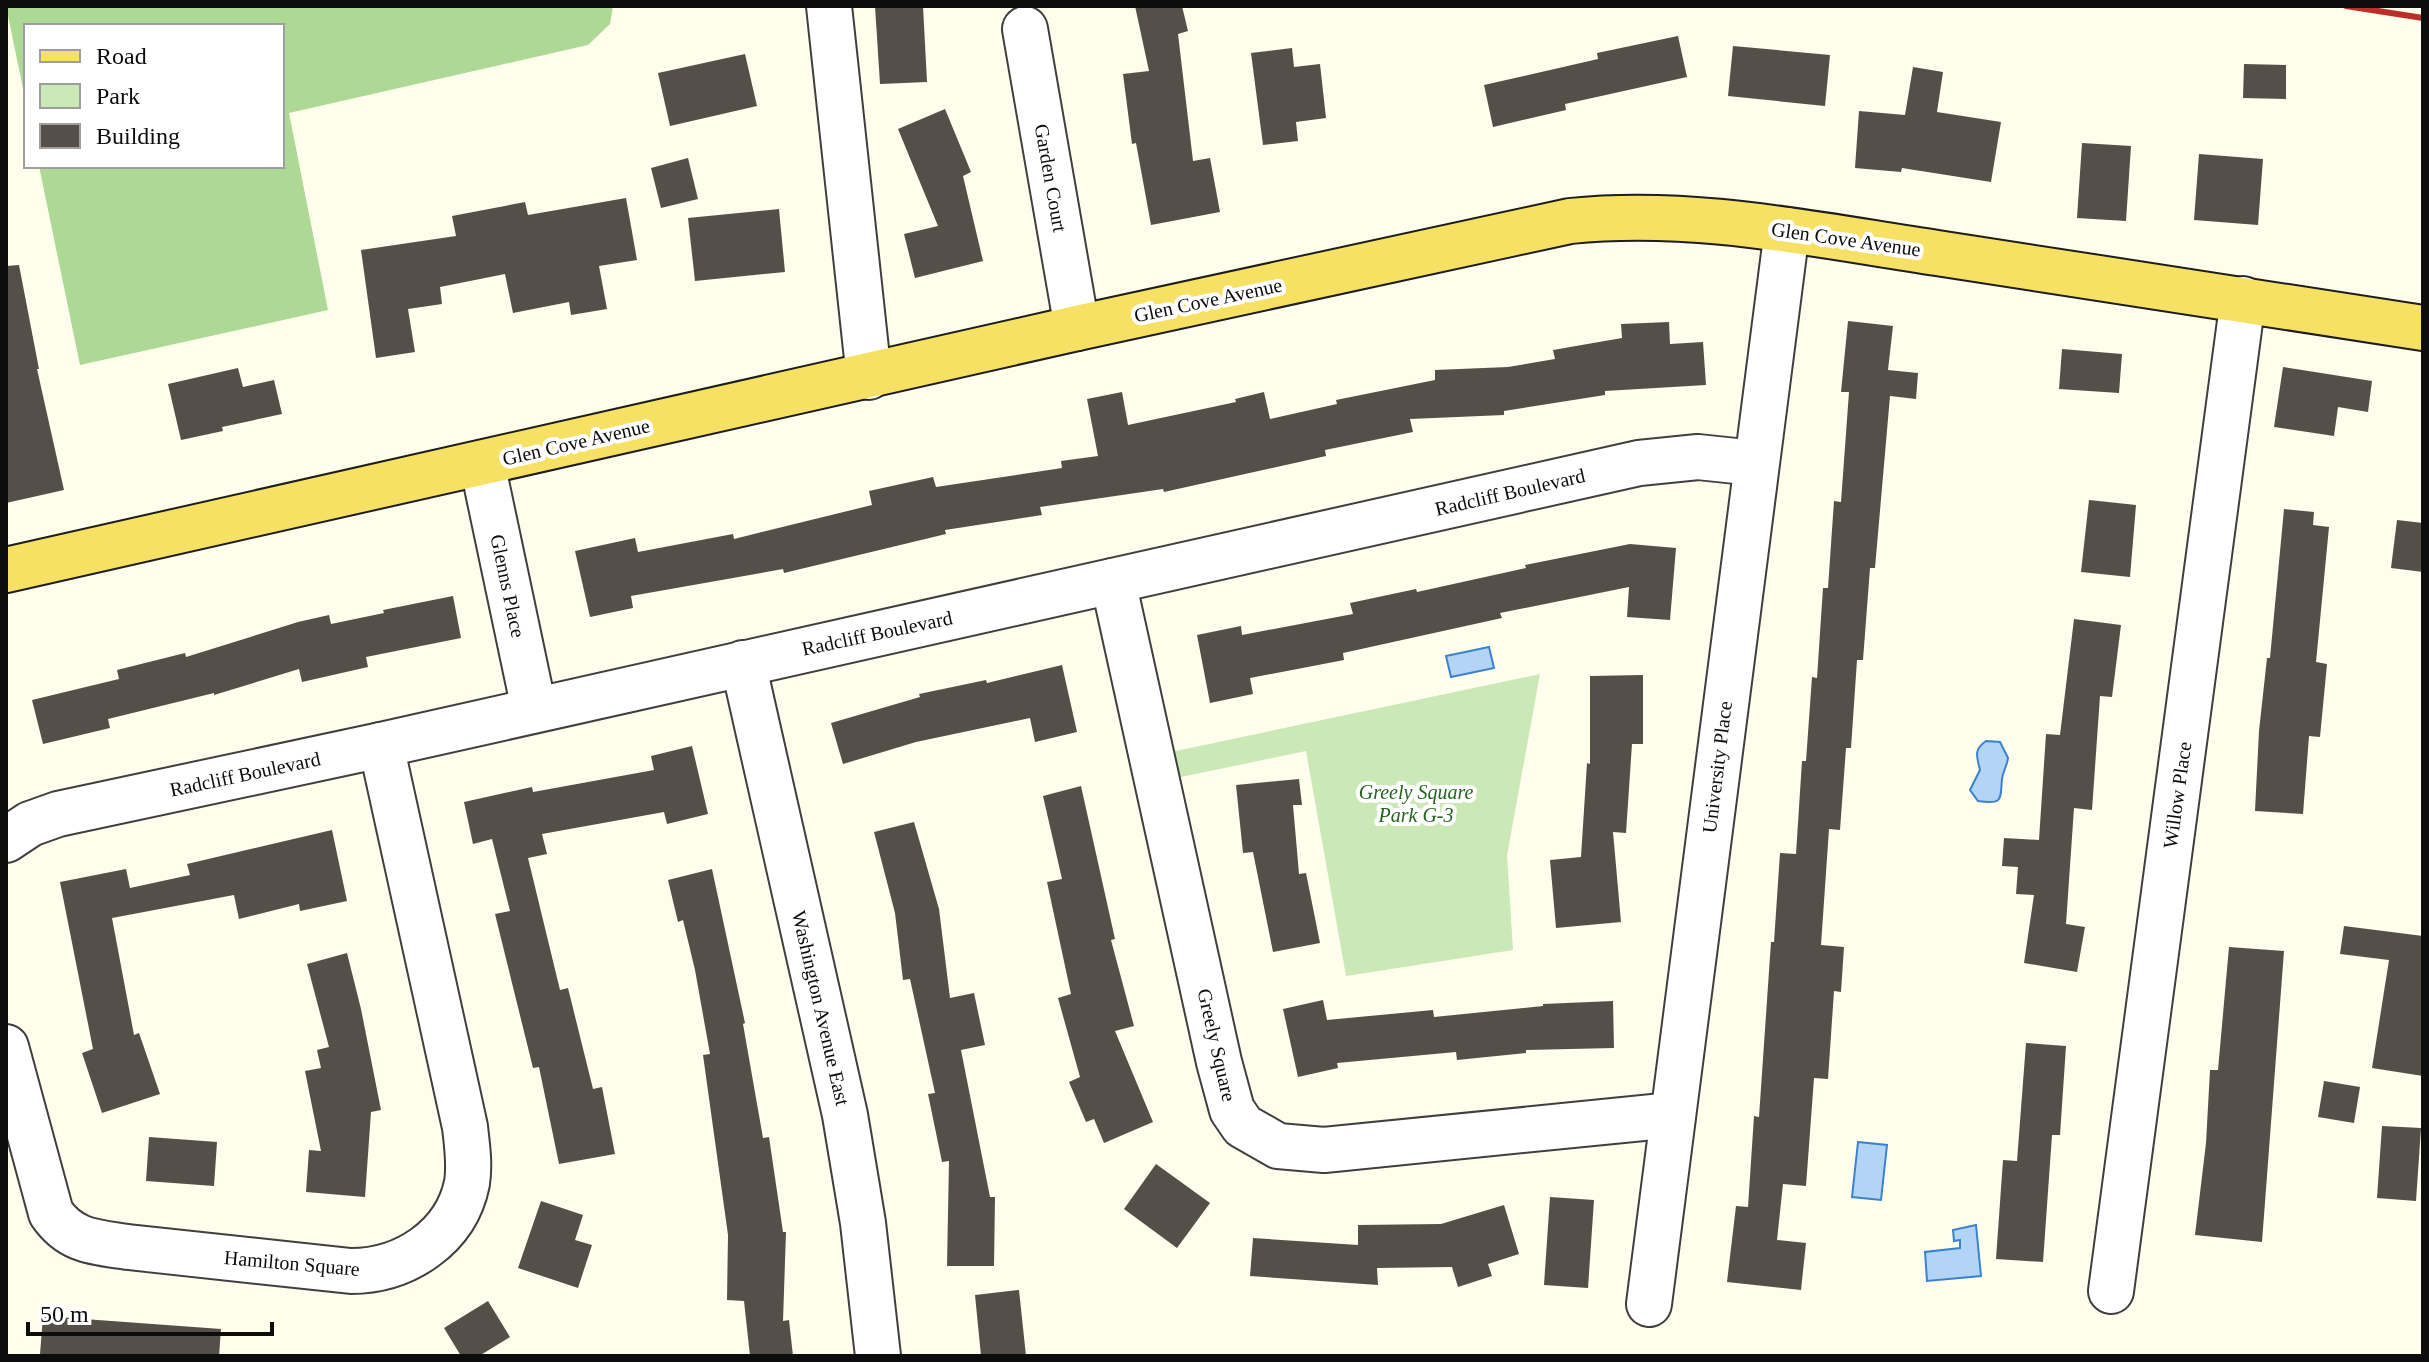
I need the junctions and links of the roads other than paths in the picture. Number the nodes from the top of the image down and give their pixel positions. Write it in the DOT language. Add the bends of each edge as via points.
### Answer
graph roads {
  1 [pos="829,6"];
  2 [pos="1025,29"];
  3 [pos="1787,230"];
  4 [pos="2243,299"];
  5 [pos="1077,328"];
  6 [pos="2423,328"];
  7 [pos="869,377"];
  8 [pos="482,463"];
  9 [pos="1755,463"];
  10 [pos="6,570"];
  11 [pos="1113,581"];
  12 [pos="743,663"];
  13 [pos="534,709"];
  14 [pos="381,745"];
  15 [pos="6,840"];
  16 [pos="6,1047"];
  17 [pos="1673,1115"];
  18 [pos="2111,1291"];
  19 [pos="1649,1304"];
  20 [pos="878,1356"];
  1 -- 7 [label="street"];
  2 -- 5 [label="street, Garden Court"];
  3 -- 4 [label="main road, Glen Cove Avenue"];
  3 -- 5 [label="main road, Glen Cove Avenue" via="1653,217 1570,221"];
  3 -- 9 [label="street, University Place"];
  4 -- 6 [label="main road, Glen Cove Avenue"];
  4 -- 18 [label="street, Willow Place"];
  5 -- 7 [label="main road, Glen Cove Avenue"];
  7 -- 8 [label="main road, Glen Cove Avenue"];
  8 -- 10 [label="main road, Glen Cove Avenue"];
  8 -- 13 [label="street, Glenns Place"];
  9 -- 11 [label="street, Radcliff Boulevard" via="1698,457 1639,463"];
  9 -- 17 [label="street, University Place"];
  11 -- 12 [label="street, Radcliff Boulevard"];
  11 -- 17 [label="street, Greely Square" via="1219,1062 1232,1110 1243,1126 1278,1146 1324,1150"];
  12 -- 13 [label="street, Radcliff Boulevard"];
  12 -- 20 [label="street, Washington Avenue East" via="851,1142"];
  13 -- 14 [label="street, Radcliff Boulevard"];
  14 -- 15 [label="street, Radcliff Boulevard" via="58,814"];
  14 -- 16 [label="street, Hamilton Square" via="469,1159 459,1205 432,1243 396,1264 351,1271 128,1247 71,1234 51,1213"];
  17 -- 19 [label="street, University Place"];
}
